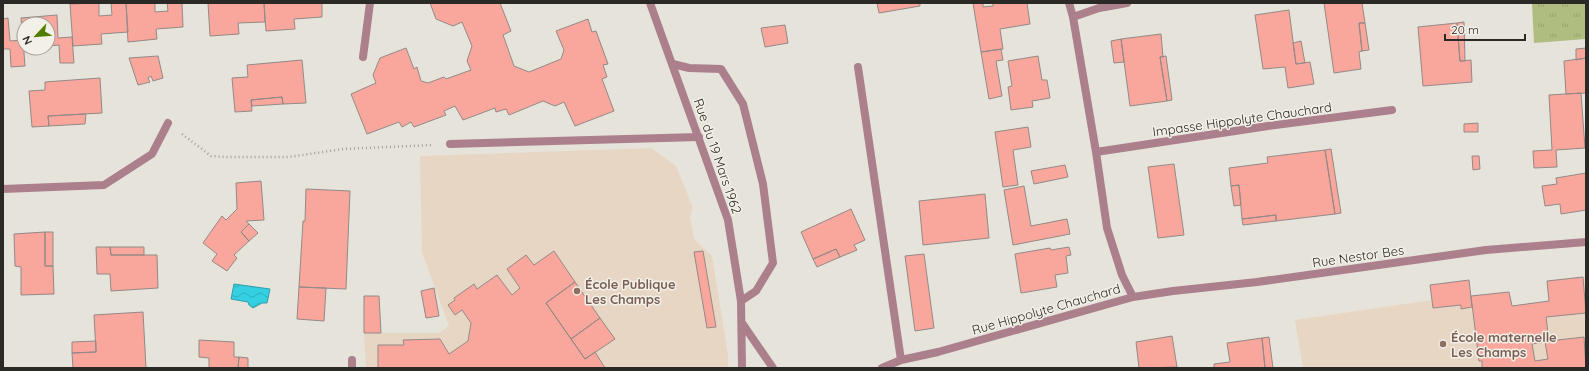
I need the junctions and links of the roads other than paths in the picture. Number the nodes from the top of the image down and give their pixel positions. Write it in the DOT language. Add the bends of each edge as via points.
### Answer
graph roads {
  1 [pos="370,3"];
  2 [pos="650,3"];
  3 [pos="1069,3"];
  4 [pos="1127,3"];
  5 [pos="1073,17"];
  6 [pos="363,57"];
  7 [pos="673,64"];
  8 [pos="858,66"];
  9 [pos="1392,110"];
  10 [pos="168,123"];
  11 [pos="699,137"];
  12 [pos="450,144"];
  13 [pos="1096,152"];
  14 [pos="3,189"];
  15 [pos="1586,242"];
  16 [pos="1134,297"];
  17 [pos="741,301"];
  18 [pos="742,323"];
  19 [pos="901,360"];
  20 [pos="742,368"];
  21 [pos="773,368"];
  22 [pos="882,368"];
  1 -- 6 [label="street"];
  2 -- 7 [label="street, Rue du 19 Mars 1962"];
  3 -- 5 [label="street, Rue Hippolyte Chauchard"];
  4 -- 5 [label="street" via="1098,8"];
  5 -- 13 [label="street, Rue Hippolyte Chauchard"];
  7 -- 11 [label="street, Rue du 19 Mars 1962"];
  7 -- 17 [label="street" via="689,68 721,69 742,104 763,184 773,264 756,291"];
  8 -- 19 [label="street"];
  9 -- 13 [label="street, Impasse Hippolyte Chauchard"];
  10 -- 14 [label="street" via="152,154 104,185"];
  11 -- 12 [label="street"];
  11 -- 17 [label="street, Rue du 19 Mars 1962" via="728,220"];
  13 -- 16 [label="street, Rue Hippolyte Chauchard" via="1107,228 1122,275"];
  15 -- 16 [label="street, Rue Nestor Bes" via="1486,250"];
  16 -- 19 [label="street, Rue Hippolyte Chauchard"];
  17 -- 18 [label="street, Rue du 19 Mars 1962"];
  18 -- 20 [label="street, Rue du 19 Mars 1962"];
  18 -- 21 [label="street"];
  19 -- 22 [label="street, Rue Hippolyte Chauchard"];
}
